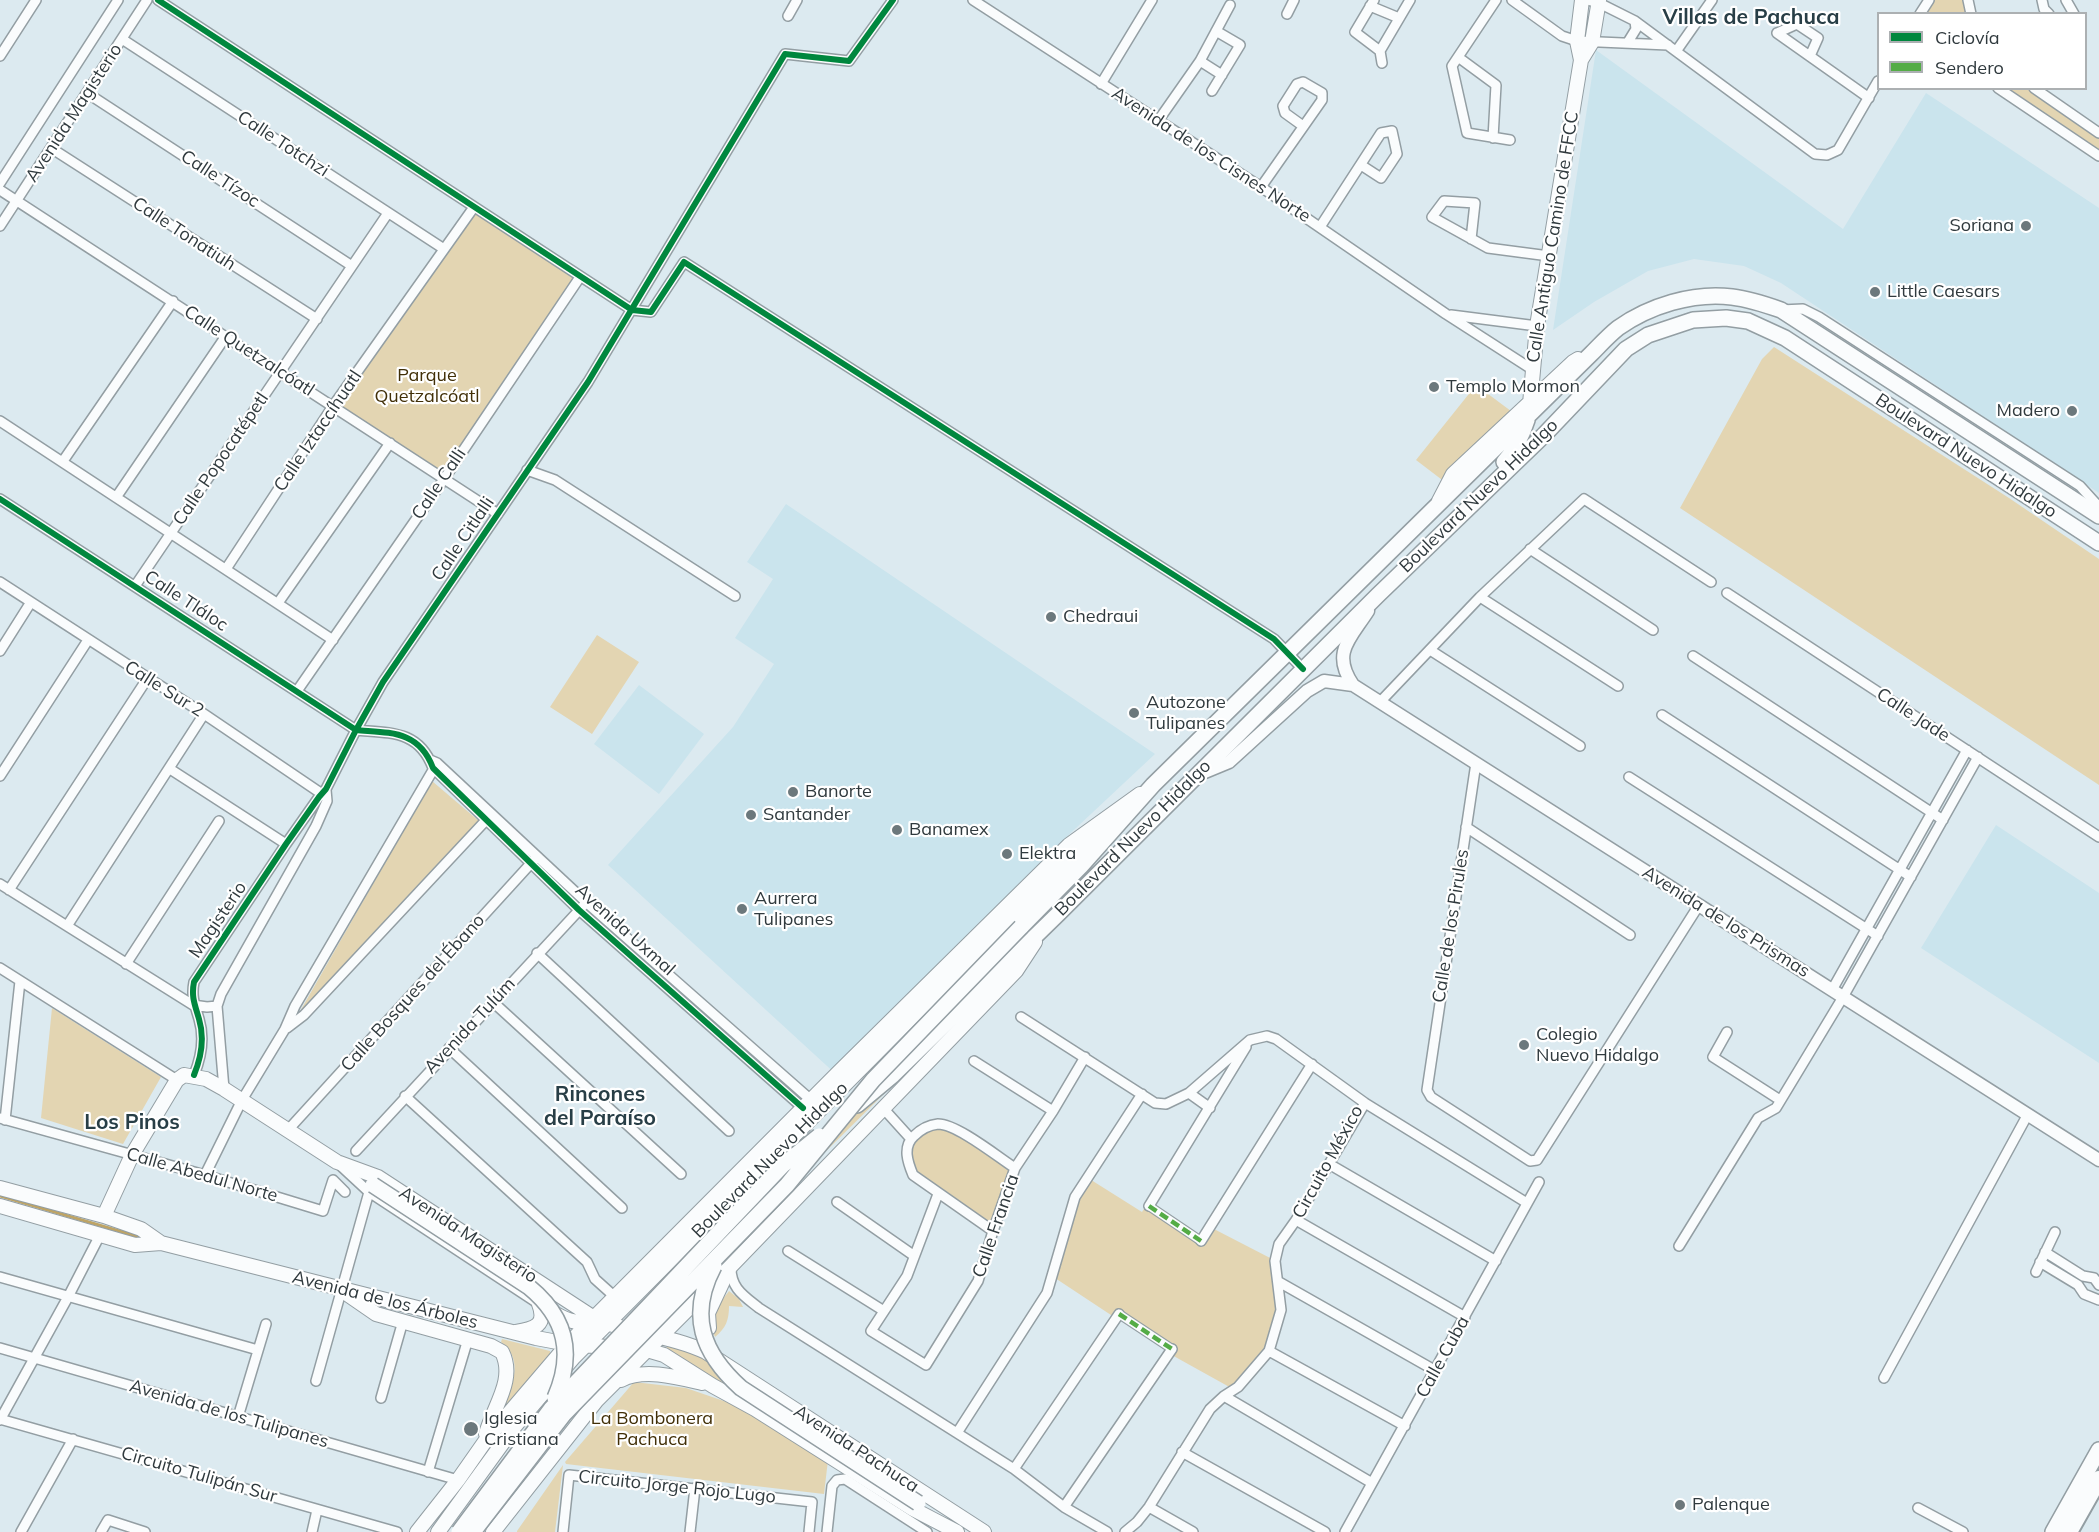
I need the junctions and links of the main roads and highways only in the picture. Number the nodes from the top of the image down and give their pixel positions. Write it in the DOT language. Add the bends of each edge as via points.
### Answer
graph roads {
  1 [pos="1582,0"];
  2 [pos="1595,1"];
  3 [pos="1581,60"];
  4 [pos="1591,354"];
  5 [pos="1533,370"];
  6 [pos="1551,382"];
  7 [pos="1529,408"];
  8 [pos="1512,418"];
  9 [pos="1469,506"];
  10 [pos="1436,507"];
  11 [pos="2099,516"];
  12 [pos="2099,543"];
  13 [pos="1153,785"];
  14 [pos="1046,925"];
  15 [pos="788,1123"];
  16 [pos="772,1157"];
  17 [pos="337,1162"];
  18 [pos="0,1188"];
  19 [pos="371,1188"];
  20 [pos="0,1206"];
  21 [pos="104,1216"];
  22 [pos="161,1243"];
  23 [pos="725,1261"];
  24 [pos="639,1273"];
  25 [pos="654,1277"];
  26 [pos="341,1289"];
  27 [pos="565,1298"];
  28 [pos="615,1298"];
  29 [pos="601,1321"];
  30 [pos="636,1331"];
  31 [pos="513,1333"];
  32 [pos="661,1336"];
  33 [pos="568,1344"];
  34 [pos="586,1345"];
  35 [pos="611,1346"];
  36 [pos="647,1350"];
  37 [pos="729,1366"];
  38 [pos="614,1384"];
  39 [pos="713,1386"];
  40 [pos="597,1400"];
  41 [pos="550,1409"];
  42 [pos="486,1440"];
  43 [pos="2099,1450"];
  44 [pos="2099,1479"];
  45 [pos="918,1503"];
  46 [pos="417,1532"];
  47 [pos="438,1532"];
  48 [pos="459,1532"];
  49 [pos="473,1532"];
  50 [pos="493,1532"];
  51 [pos="958,1532"];
  52 [pos="984,1532"];
  53 [pos="2053,1532"];
  54 [pos="2069,1532"];
  1 -- 3 [label="main road, Calle Antiguo Camino de FFCC" via="1577,41"];
  2 -- 3 [label="main road, Calle Antiguo Camino de FFCC" via="1592,42"];
  3 -- 5 [label="main road, Calle Antiguo Camino de FFCC"];
  4 -- 6 [label="main road" via="1573,362"];
  4 -- 7 [label="main road, Boulevard Nuevo Hidalgo"];
  4 -- 11 [label="main road, Boulevard Nuevo Hidalgo" via="1616,329 1666,304 1729,296 1752,300 1781,310"];
  5 -- 6 [label="main road" via="1544,381"];
  5 -- 7 [label="main road, Calle Antiguo Camino de FFCC"];
  5 -- 8 [label="main road"];
  6 -- 7 [label="main road"];
  7 -- 8 [label="main road"];
  7 -- 9 [label="main road" via="1512,453"];
  7 -- 10 [label="main road, Boulevard Nuevo Hidalgo"];
  8 -- 10 [label="main road" via="1453,474"];
  9 -- 12 [label="main road, Boulevard Nuevo Hidalgo" via="1626,349 1648,335 1693,320 1726,318 1748,321 1785,338"];
  9 -- 14 [label="main road, Boulevard Nuevo Hidalgo" via="1303,669 1297,689 1228,755 1196,776"];
  10 -- 13 [label="main road, Boulevard Nuevo Hidalgo"];
  13 -- 15 [label="main road" via="1069,845"];
  13 -- 16 [label="main road, Boulevard Nuevo Hidalgo" via="1071,859"];
  13 -- 23 [label="main road, Boulevard Nuevo Hidalgo, bridge" via="1081,866 873,1080"];
  14 -- 23 [label="main road, Boulevard Nuevo Hidalgo" via="1016,971 883,1108"];
  14 -- 41 [label="main road, Boulevard Nuevo Hidalgo, bridge" via="883,1084 782,1166"];
  15 -- 16 [label="main road"];
  15 -- 24 [label="main road"];
  16 -- 25 [label="main road, Boulevard Nuevo Hidalgo"];
  17 -- 19 [label="main road"];
  17 -- 21 [label="main road, Avenida Magisterio" via="224,1089 184,1075 177,1080 132,1155"];
  17 -- 27 [label="main road, Avenida Magisterio" via="378,1177"];
  18 -- 21 [label="main road, Avenida de los Árboles"];
  19 -- 41 [label="main road, bridge" via="529,1287 550,1308 561,1328 566,1352 561,1383"];
  20 -- 22 [label="main road, Avenida de los Árboles" via="135,1245"];
  21 -- 22 [label="main road, Avenida de los Árboles" via="141,1229"];
  22 -- 26 [label="main road, Avenida de los Árboles"];
  23 -- 32 [label="main road, Boulevard Nuevo Hidalgo"];
  23 -- 37 [label="main road" via="708,1312 710,1337"];
  23 -- 45 [label="main road, bridge" via="705,1286 700,1313 706,1343 724,1373"];
  23 -- 49 [label="main road, Boulevard Nuevo Hidalgo, bridge" via="564,1414"];
  24 -- 28 [label="main road"];
  24 -- 29 [label="main road"];
  25 -- 29 [label="main road, Boulevard Nuevo Hidalgo"];
  25 -- 30 [label="main road"];
  26 -- 31 [label="main road, Avenida de los Árboles"];
  26 -- 42 [label="main road" via="376,1314 502,1352 506,1381"];
  27 -- 28 [label="main road" via="595,1307"];
  27 -- 29 [label="main road, Avenida Magisterio"];
  28 -- 29 [label="main road"];
  29 -- 30 [label="main road, Avenida Pachuca"];
  29 -- 31 [label="main road" via="566,1320 539,1304 542,1316 536,1326"];
  29 -- 33 [label="main road"];
  29 -- 34 [label="main road, Boulevard Nuevo Hidalgo"];
  29 -- 35 [label="main road" via="612,1337"];
  30 -- 32 [label="main road, Avenida Pachuca"];
  30 -- 36 [label="main road" via="638,1341"];
  31 -- 33 [label="main road, Avenida de los Árboles"];
  32 -- 36 [label="main road, Boulevard Nuevo Hidalgo"];
  32 -- 37 [label="main road, Avenida Pachuca" via="696,1347"];
  33 -- 34 [label="main road, Avenida de los Árboles"];
  33 -- 42 [label="main road"];
  34 -- 35 [label="main road, Avenida de los Árboles"];
  34 -- 47 [label="main road, Boulevard Nuevo Hidalgo" via="515,1426"];
  35 -- 36 [label="main road, Avenida de los Árboles"];
  35 -- 40 [label="main road"];
  36 -- 38 [label="main road, Boulevard Nuevo Hidalgo"];
  36 -- 39 [label="main road, Avenida de los Árboles" via="665,1356"];
  37 -- 52 [label="main road, Avenida Pachuca"];
  38 -- 39 [label="main road" via="637,1374"];
  38 -- 40 [label="main road, Boulevard Nuevo Hidalgo"];
  39 -- 51 [label="main road" via="913,1509"];
  40 -- 50 [label="main road, Boulevard Nuevo Hidalgo"];
  41 -- 48 [label="main road, Boulevard Nuevo Hidalgo, bridge"];
  42 -- 46 [label="main road"];
  43 -- 53 [label="main road"];
  44 -- 54 [label="highway"];
  45 -- 51 [label="main road"];
}
